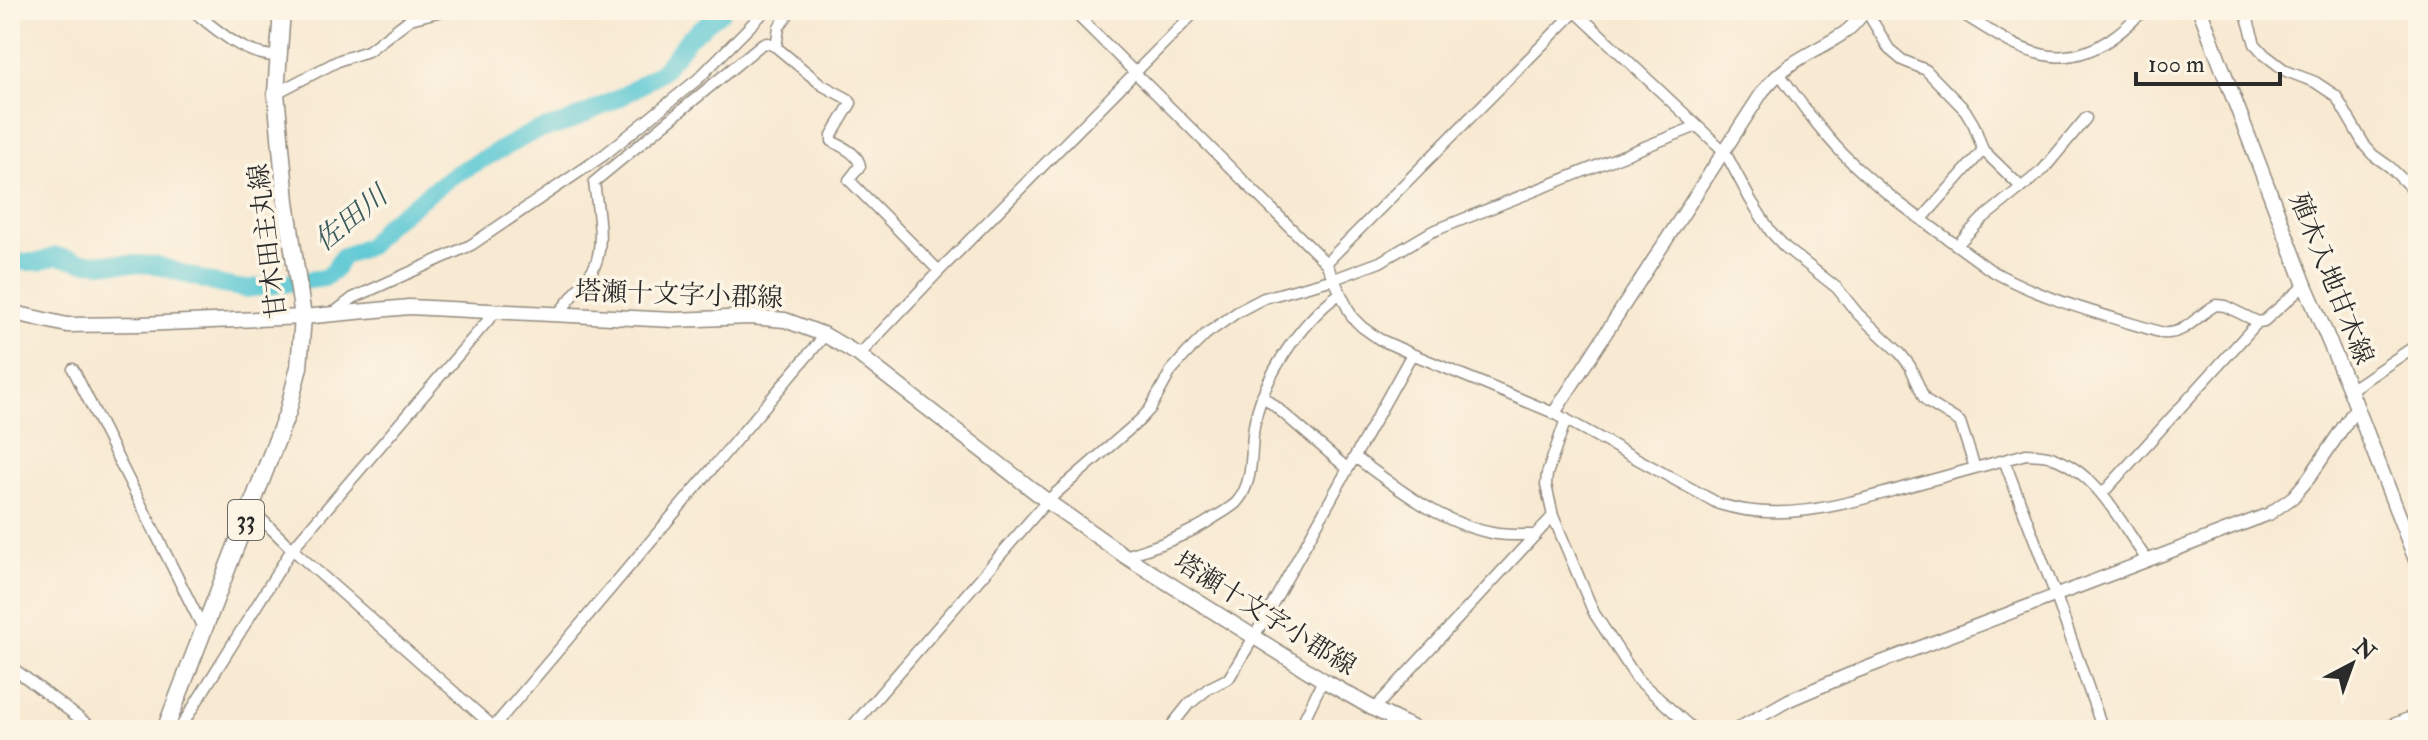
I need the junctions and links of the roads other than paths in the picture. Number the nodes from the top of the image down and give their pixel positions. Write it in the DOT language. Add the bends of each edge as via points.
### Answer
graph roads {
  1 [pos="192,10"];
  2 [pos="282,10"];
  3 [pos="446,10"];
  4 [pos="766,10"];
  5 [pos="791,10"];
  6 [pos="1072,10"];
  7 [pos="1197,10"];
  8 [pos="1866,10"];
  9 [pos="1956,10"];
  10 [pos="2145,10"];
  11 [pos="2200,10"];
  12 [pos="2245,10"];
  13 [pos="1575,11"];
  14 [pos="776,47"];
  15 [pos="277,56"];
  16 [pos="1136,72"];
  17 [pos="1779,73"];
  18 [pos="276,93"];
  19 [pos="2086,118"];
  20 [pos="1697,126"];
  21 [pos="1983,150"];
  22 [pos="1725,152"];
  23 [pos="2021,187"];
  24 [pos="2418,195"];
  25 [pos="1922,219"];
  26 [pos="1957,245"];
  27 [pos="1326,263"];
  28 [pos="939,271"];
  29 [pos="1334,279"];
  30 [pos="2305,285"];
  31 [pos="1339,294"];
  32 [pos="302,310"];
  33 [pos="496,311"];
  34 [pos="10,312"];
  35 [pos="335,312"];
  36 [pos="558,314"];
  37 [pos="2258,322"];
  38 [pos="825,335"];
  39 [pos="2418,344"];
  40 [pos="1412,354"];
  41 [pos="859,355"];
  42 [pos="73,369"];
  43 [pos="2350,390"];
  44 [pos="1262,395"];
  45 [pos="2356,408"];
  46 [pos="1560,416"];
  47 [pos="1355,457"];
  48 [pos="2004,460"];
  49 [pos="1975,468"];
  50 [pos="1348,469"];
  51 [pos="2103,493"];
  52 [pos="1047,501"];
  53 [pos="251,509"];
  54 [pos="1553,516"];
  55 [pos="1536,535"];
  56 [pos="292,549"];
  57 [pos="1125,556"];
  58 [pos="2147,560"];
  59 [pos="2418,564"];
  60 [pos="2056,596"];
  61 [pos="204,630"];
  62 [pos="1254,637"];
  63 [pos="10,666"];
  64 [pos="1323,680"];
  65 [pos="1374,709"];
  66 [pos="2418,714"];
  67 [pos="1390,724"];
  68 [pos="494,729"];
  69 [pos="95,730"];
  70 [pos="165,730"];
  71 [pos="179,730"];
  72 [pos="849,730"];
  73 [pos="1168,730"];
  74 [pos="1299,730"];
  75 [pos="1417,730"];
  76 [pos="1694,730"];
  77 [pos="1736,730"];
  78 [pos="2103,730"];
  79 [pos="2379,730"];
  1 -- 15 [label="street" via="229,40"];
  2 -- 15 [label="main road, 甘木田主丸線 / 33"];
  3 -- 18 [label="street" via="410,19 368,51"];
  4 -- 35 [label="street" via="698,79 604,155 471,245 353,298"];
  5 -- 14 [label="street" via="779,27"];
  6 -- 16 [label="street"];
  7 -- 16 [label="street"];
  8 -- 17 [label="street" via="1847,31"];
  8 -- 21 [label="street" via="1893,55 1926,70 1965,110"];
  9 -- 10 [label="street" via="2005,41 2050,57 2100,46"];
  11 -- 30 [label="main road, 殖木入地甘木線"];
  12 -- 24 [label="street" via="2255,44 2265,55 2336,96 2365,146"];
  13 -- 20 [label="street"];
  13 -- 27 [label="street"];
  14 -- 28 [label="street" via="851,103 832,135 832,141 859,161 849,180"];
  14 -- 36 [label="street" via="762,44 594,182 600,216 594,267"];
  15 -- 18 [label="main road, 甘木田主丸線 / 33"];
  16 -- 27 [label="street"];
  16 -- 28 [label="street"];
  17 -- 22 [label="street"];
  17 -- 25 [label="street" via="1846,157"];
  18 -- 32 [label="main road, 甘木田主丸線 / 33"];
  19 -- 23 [label="street" via="2043,170"];
  20 -- 22 [label="street"];
  20 -- 29 [label="street" via="1431,232 1380,262"];
  21 -- 23 [label="street"];
  21 -- 25 [label="street"];
  22 -- 46 [label="street"];
  22 -- 49 [label="street" via="1771,232 1837,288 1900,353 1929,403 1960,422"];
  23 -- 26 [label="street"];
  25 -- 26 [label="street"];
  26 -- 37 [label="street" via="2007,280 2163,333 2182,330 2216,305"];
  27 -- 29 [label="street"];
  28 -- 41 [label="street"];
  29 -- 31 [label="street"];
  29 -- 52 [label="street" via="1264,298 1206,334 1171,371 1140,420"];
  30 -- 37 [label="street"];
  30 -- 43 [label="main road, 殖木入地甘木線"];
  31 -- 40 [label="street" via="1362,327"];
  31 -- 44 [label="street" via="1310,320"];
  32 -- 34 [label="main road, 塔瀬十文字小郡線" via="67,325"];
  32 -- 35 [label="main road, 塔瀬十文字小郡線"];
  32 -- 53 [label="main road, 甘木田主丸線 / 33" via="299,367 288,411"];
  33 -- 35 [label="main road, 塔瀬十文字小郡線" via="409,307"];
  33 -- 36 [label="main road, 塔瀬十文字小郡線"];
  33 -- 56 [label="street"];
  36 -- 38 [label="main road, 塔瀬十文字小郡線" via="762,318 785,320"];
  37 -- 51 [label="street"];
  38 -- 41 [label="main road, 塔瀬十文字小郡線"];
  38 -- 68 [label="street"];
  39 -- 43 [label="street"];
  40 -- 46 [label="street"];
  40 -- 47 [label="street"];
  41 -- 52 [label="main road, 塔瀬十文字小郡線"];
  42 -- 61 [label="street"];
  43 -- 45 [label="main road, 殖木入地甘木線"];
  44 -- 50 [label="street"];
  44 -- 57 [label="street" via="1250,475 1235,504 1172,541"];
  45 -- 58 [label="street" via="2293,497 2269,514"];
  45 -- 59 [label="main road, 殖木入地甘木線"];
  46 -- 49 [label="street" via="1719,504 1766,514 1835,507"];
  46 -- 54 [label="street" via="1546,485"];
  47 -- 50 [label="street"];
  47 -- 55 [label="street" via="1457,523 1493,533"];
  48 -- 49 [label="street"];
  48 -- 51 [label="street" via="2026,454 2049,456"];
  48 -- 60 [label="street"];
  50 -- 62 [label="street"];
  51 -- 58 [label="street"];
  52 -- 57 [label="main road, 塔瀬十文字小郡線"];
  52 -- 72 [label="street"];
  53 -- 56 [label="street"];
  53 -- 61 [label="main road, 甘木田主丸線 / 33"];
  54 -- 55 [label="street"];
  54 -- 76 [label="street" via="1594,613 1637,679"];
  55 -- 65 [label="street"];
  56 -- 68 [label="street"];
  56 -- 71 [label="street"];
  57 -- 62 [label="main road, 塔瀬十文字小郡線"];
  58 -- 60 [label="street"];
  60 -- 77 [label="street" via="1850,674"];
  60 -- 78 [label="street"];
  61 -- 70 [label="main road, 甘木田主丸線 / 33"];
  62 -- 64 [label="main road, 塔瀬十文字小郡線"];
  62 -- 73 [label="street" via="1229,678 1188,705"];
  63 -- 69 [label="street"];
  64 -- 65 [label="main road, 塔瀬十文字小郡線"];
  64 -- 74 [label="street"];
  65 -- 67 [label="main road, 塔瀬十文字小郡線"];
  66 -- 79 [label="street"];
  67 -- 75 [label="main road, 塔瀬十文字小郡線"];
}
